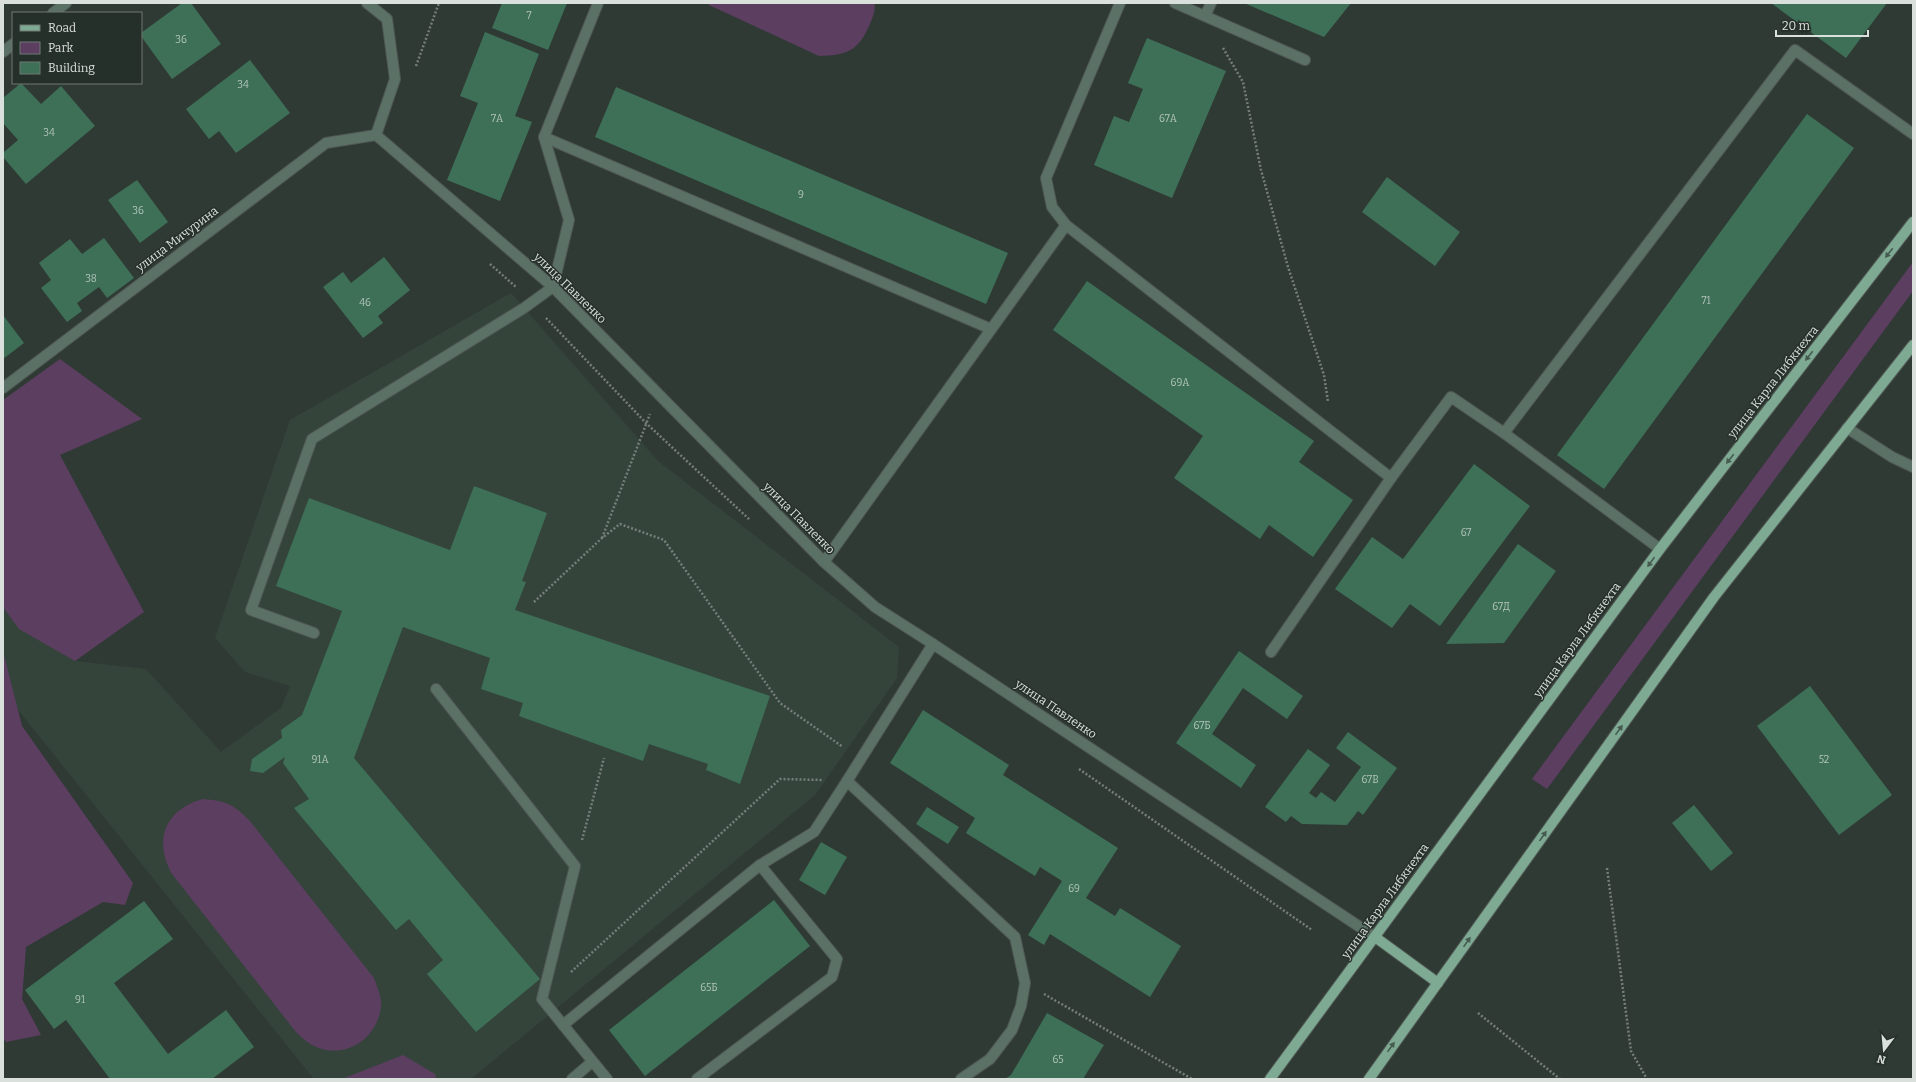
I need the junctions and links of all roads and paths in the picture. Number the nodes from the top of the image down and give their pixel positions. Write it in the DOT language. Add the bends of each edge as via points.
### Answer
graph roads {
  1 [pos="66,3"];
  2 [pos="367,3"];
  3 [pos="598,3"];
  4 [pos="1120,3"];
  5 [pos="1175,3"];
  6 [pos="1211,3"];
  7 [pos="54,12"];
  8 [pos="1205,16"];
  9 [pos="12,45"];
  10 [pos="3,52"];
  11 [pos="1305,60"];
  12 [pos="1913,134"];
  13 [pos="376,135"];
  14 [pos="544,137"];
  15 [pos="1913,222"];
  16 [pos="1066,225"];
  17 [pos="553,287"];
  18 [pos="991,329"];
  19 [pos="1913,345"];
  20 [pos="3,388"];
  21 [pos="657,394"];
  22 [pos="1847,428"];
  23 [pos="1332,432"];
  24 [pos="1504,433"];
  25 [pos="1913,467"];
  26 [pos="1391,478"];
  27 [pos="602,538"];
  28 [pos="1660,549"];
  29 [pos="824,562"];
  30 [pos="534,602"];
  31 [pos="314,633"];
  32 [pos="933,644"];
  33 [pos="1271,652"];
  34 [pos="436,689"];
  35 [pos="604,758"];
  36 [pos="862,760"];
  37 [pos="847,780"];
  38 [pos="760,865"];
  39 [pos="575,866"];
  40 [pos="1607,868"];
  41 [pos="1375,937"];
  42 [pos="1024,983"];
  43 [pos="1438,983"];
  44 [pos="542,999"];
  45 [pos="1478,1013"];
  46 [pos="563,1025"];
  47 [pos="592,1062"];
  48 [pos="572,1079"];
  49 [pos="607,1079"];
  50 [pos="697,1079"];
  51 [pos="961,1079"];
  52 [pos="1192,1079"];
  53 [pos="1270,1079"];
  54 [pos="1368,1079"];
  55 [pos="1560,1079"];
  56 [pos="1647,1079"];
  1 -- 7 [label="street"];
  2 -- 13 [label="street" via="387,19 396,79"];
  3 -- 14 [label="street"];
  4 -- 16 [label="street" via="1046,178 1052,207"];
  5 -- 8 [label="street"];
  6 -- 8 [label="street"];
  8 -- 11 [label="street"];
  8 -- 23 [label="path" via="1243,82 1261,170 1288,266 1324,375"];
  9 -- 10 [label="street"];
  12 -- 24 [label="street" via="1795,50"];
  13 -- 17 [label="street, улица Павленко"];
  13 -- 20 [label="street, улица Мичурина" via="326,142"];
  14 -- 17 [label="street" via="569,220"];
  14 -- 18 [label="street"];
  15 -- 28 [label="main road, улица Карла Либкнехта, one-way"];
  16 -- 18 [label="street"];
  16 -- 23 [label="street"];
  17 -- 21 [label="street, улица Павленко"];
  17 -- 31 [label="street" via="524,308 312,439 251,610"];
  18 -- 29 [label="street"];
  19 -- 22 [label="main road"];
  21 -- 27 [label="path"];
  21 -- 29 [label="street, улица Павленко"];
  22 -- 25 [label="street" via="1892,457"];
  43 -- 22 [label="main road, one-way" via="1714,597"];
  23 -- 26 [label="street"];
  24 -- 26 [label="street" via="1451,397"];
  24 -- 28 [label="street"];
  26 -- 33 [label="street"];
  27 -- 30 [label="path"];
  27 -- 36 [label="path" via="620,524 664,540 780,703"];
  28 -- 41 [label="main road, улица Карла Либкнехта, one-way"];
  29 -- 32 [label="street, улица Павленко" via="875,607"];
  32 -- 36 [label="street"];
  32 -- 41 [label="street, улица Павленко"];
  34 -- 39 [label="street"];
  35 -- 39 [label="path"];
  36 -- 37 [label="street"];
  37 -- 38 [label="street" via="814,832"];
  37 -- 42 [label="street" via="1015,938"];
  37 -- 44 [label="path" via="780,779"];
  38 -- 46 [label="street"];
  38 -- 50 [label="street" via="837,959 832,977"];
  39 -- 44 [label="street"];
  40 -- 56 [label="path" via="1631,1050"];
  41 -- 43 [label="main road"];
  41 -- 53 [label="main road, улица Карла Либкнехта"];
  42 -- 51 [label="street" via="1021,1006 1012,1030 990,1059"];
  42 -- 52 [label="path"];
  54 -- 43 [label="main road, one-way"];
  44 -- 46 [label="street"];
  45 -- 55 [label="path"];
  46 -- 47 [label="street"];
  47 -- 48 [label="street"];
  47 -- 49 [label="street"];
}
